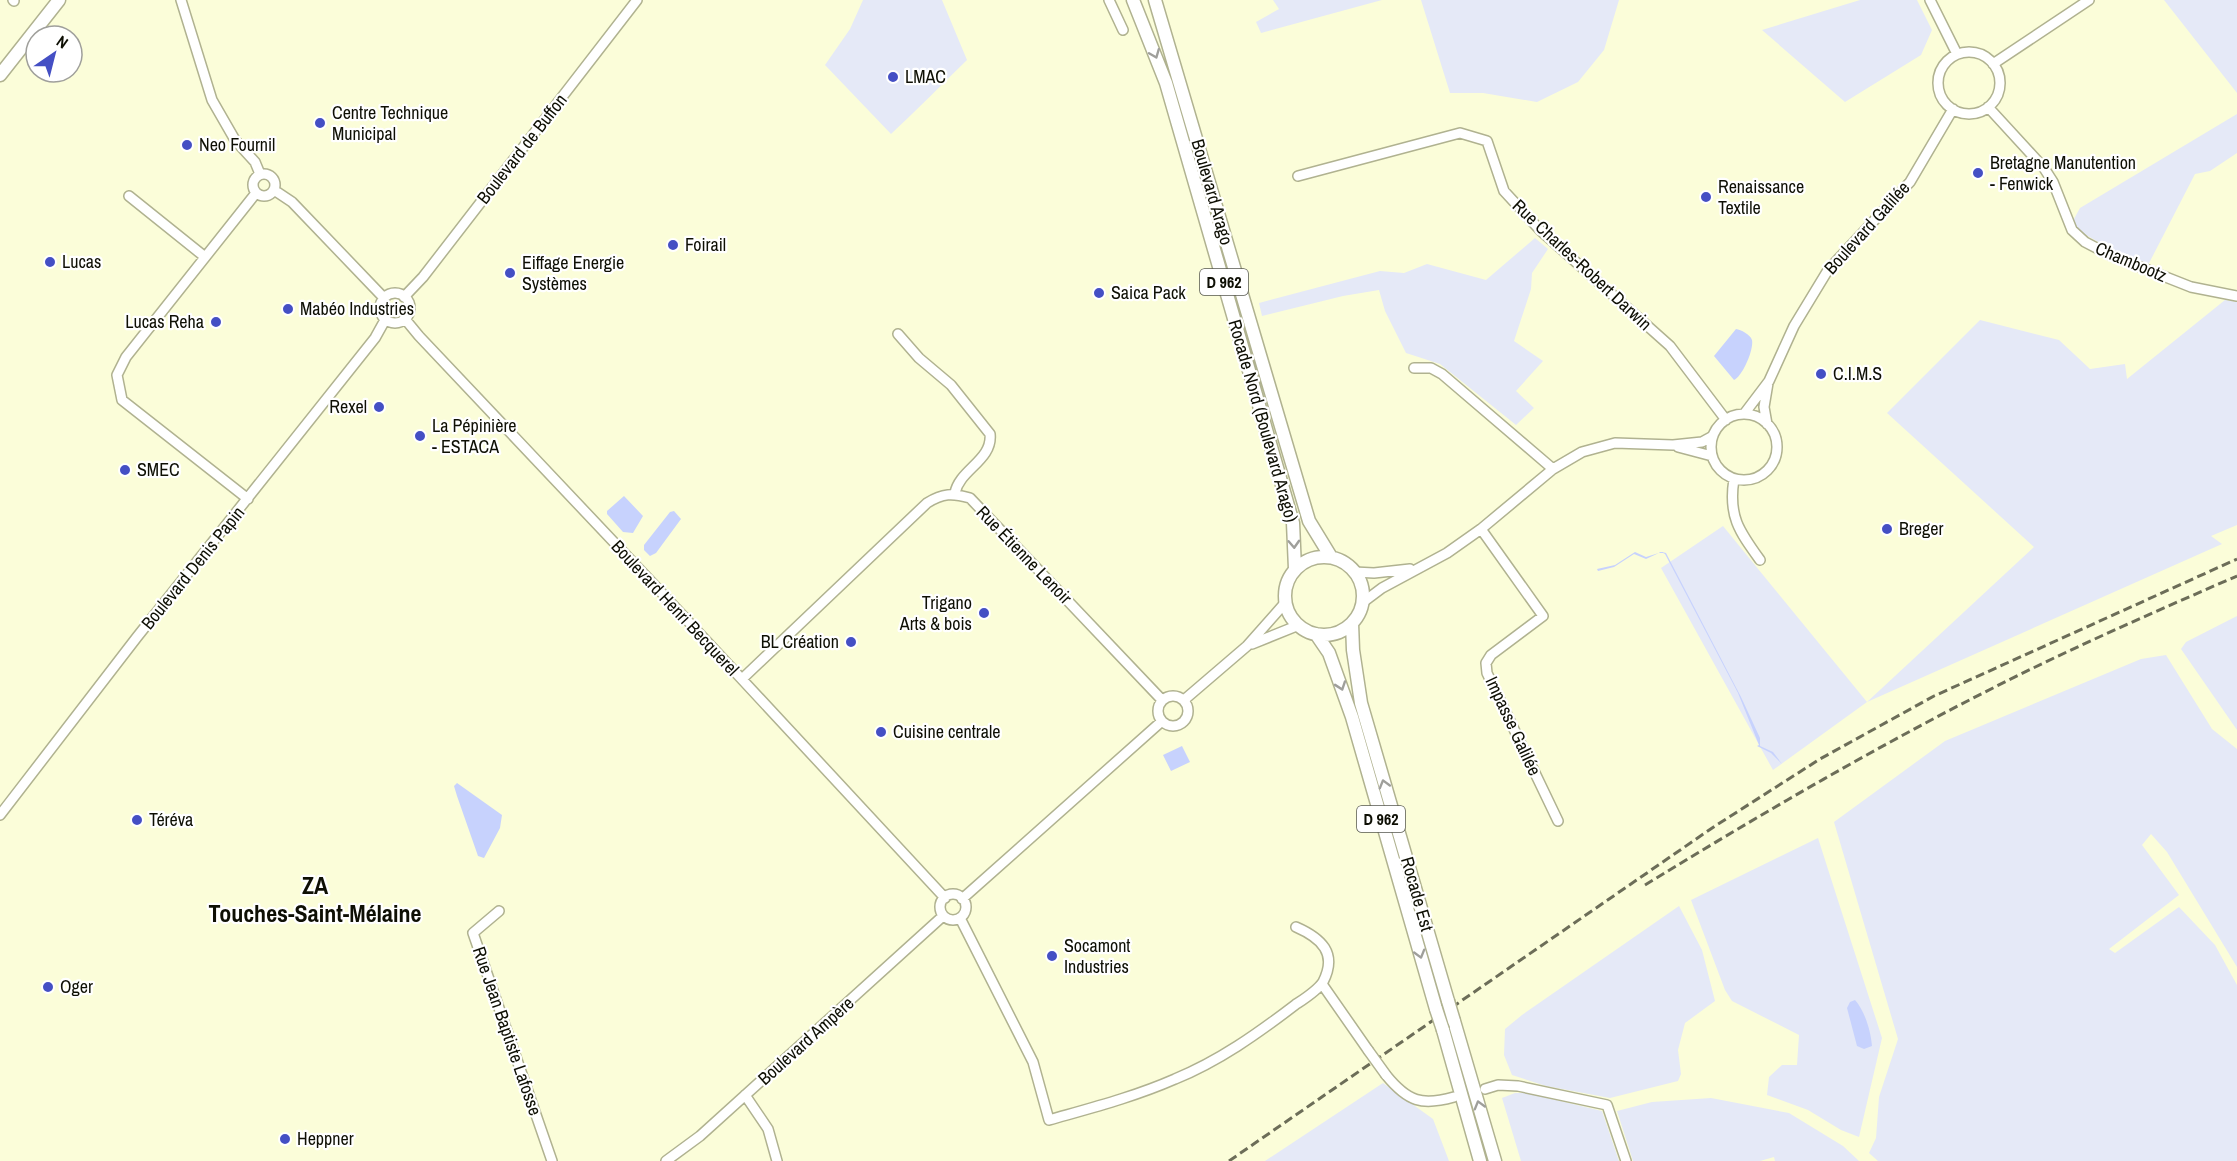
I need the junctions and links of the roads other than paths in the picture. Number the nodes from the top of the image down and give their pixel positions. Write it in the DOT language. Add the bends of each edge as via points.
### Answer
graph roads {
  1 [pos="59,0"];
  2 [pos="181,0"];
  3 [pos="637,0"];
  4 [pos="1109,0"];
  5 [pos="1132,0"];
  6 [pos="1153,0"];
  7 [pos="1930,0"];
  8 [pos="2089,0"];
  9 [pos="1123,30"];
  10 [pos="1957,54"];
  11 [pos="1993,64"];
  12 [pos="0,75"];
  13 [pos="1988,107"];
  14 [pos="1953,109"];
  15 [pos="260,174"];
  16 [pos="1298,176"];
  17 [pos="274,190"];
  18 [pos="256,193"];
  19 [pos="129,196"];
  20 [pos="205,257"];
  21 [pos="2237,296"];
  22 [pos="405,297"];
  23 [pos="384,298"];
  24 [pos="405,319"];
  25 [pos="386,320"];
  26 [pos="898,334"];
  27 [pos="1414,368"];
  28 [pos="1769,381"];
  29 [pos="1744,414"];
  30 [pos="1726,420"];
  31 [pos="1767,424"];
  32 [pos="1713,436"];
  33 [pos="1673,445"];
  34 [pos="1712,456"];
  35 [pos="1553,470"];
  36 [pos="1734,479"];
  37 [pos="955,493"];
  38 [pos="248,499"];
  39 [pos="1481,529"];
  40 [pos="1331,557"];
  41 [pos="1760,560"];
  42 [pos="1295,569"];
  43 [pos="1416,569"];
  44 [pos="1354,572"];
  45 [pos="1285,603"];
  46 [pos="1362,603"];
  47 [pos="1352,623"];
  48 [pos="1299,626"];
  49 [pos="1316,634"];
  50 [pos="1247,646"];
  51 [pos="742,679"];
  52 [pos="1162,700"];
  53 [pos="1184,700"];
  54 [pos="1162,721"];
  55 [pos="0,815"];
  56 [pos="1558,821"];
  57 [pos="945,898"];
  58 [pos="962,899"];
  59 [pos="499,911"];
  60 [pos="944,916"];
  61 [pos="960,918"];
  62 [pos="1296,927"];
  63 [pos="1322,984"];
  64 [pos="1485,1089"];
  65 [pos="745,1095"];
  66 [pos="1454,1097"];
  67 [pos="552,1161"];
  68 [pos="666,1161"];
  69 [pos="777,1161"];
  70 [pos="1480,1161"];
  71 [pos="1495,1161"];
  72 [pos="1626,1161"];
  1 -- 12 [label="main road"];
  2 -- 15 [label="street" via="212,100"];
  3 -- 22 [label="street, Boulevard de Buffon"];
  4 -- 9 [label="street"];
  5 -- 42 [label="main road, Rocade Nord (Boulevard Arago) / D 962, one-way" via="1166,83 1290,512"];
  6 -- 40 [label="main road, Boulevard Arago / D 962" via="1309,521"];
  7 -- 10 [label="street"];
  8 -- 11 [label="street"];
  10 -- 11 [label="street" via="1977,53"];
  10 -- 14 [label="street" via="1942,66 1938,85 1945,103"];
  11 -- 13 [label="street" via="1998,73 1998,92"];
  13 -- 14 [label="street" via="1964,114"];
  13 -- 21 [label="street, Chambootz" via="2044,168 2072,230 2085,242 2191,287"];
  14 -- 28 [label="street, Boulevard Galilée" via="1910,182 1827,270 1794,326"];
  15 -- 17 [label="street" via="273,177"];
  15 -- 18 [label="street" via="253,182"];
  16 -- 30 [label="street, Rue Charles-Robert Darwin" via="1460,133 1487,141 1504,190 1540,230 1670,346"];
  17 -- 18 [label="street" via="266,196"];
  17 -- 23 [label="street" via="292,202"];
  18 -- 20 [label="street"];
  19 -- 20 [label="street"];
  20 -- 38 [label="street" via="126,357 117,375 122,400"];
  22 -- 23 [label="street" via="396,293"];
  22 -- 24 [label="street" via="410,305"];
  23 -- 25 [label="street" via="380,311"];
  24 -- 25 [label="street" via="393,323"];
  24 -- 51 [label="street, Boulevard Henri Becquerel"];
  25 -- 38 [label="street, Boulevard Denis Papin"];
  26 -- 37 [label="street" via="951,385 990,434 988,450 960,481"];
  27 -- 35 [label="street" via="1431,368 1442,374"];
  28 -- 29 [label="street, Boulevard Galilée"];
  28 -- 31 [label="street, Boulevard Galilée" via="1764,407"];
  29 -- 30 [label="street"];
  29 -- 31 [label="street"];
  30 -- 32 [label="street"];
  31 -- 36 [label="street" via="1777,448 1770,467 1754,479"];
  32 -- 33 [label="street" via="1702,442"];
  32 -- 34 [label="street"];
  33 -- 34 [label="street"];
  33 -- 35 [label="street" via="1615,443 1582,452"];
  34 -- 36 [label="street" via="1724,474"];
  35 -- 39 [label="street"];
  36 -- 41 [label="street" via="1731,497 1740,532"];
  37 -- 51 [label="street" via="942,494 927,502"];
  37 -- 52 [label="street, Rue Étienne Lenoir" via="970,498"];
  38 -- 55 [label="street, Boulevard Denis Papin"];
  39 -- 43 [label="street" via="1447,554"];
  39 -- 56 [label="street, Impasse Galilée" via="1543,616 1486,663 1487,673"];
  40 -- 42 [label="main road" via="1318,557"];
  40 -- 44 [label="main road"];
  42 -- 45 [label="main road" via="1288,579"];
  43 -- 44 [label="street"];
  43 -- 46 [label="street"];
  44 -- 46 [label="main road" via="1362,586"];
  45 -- 48 [label="main road"];
  45 -- 50 [label="street"];
  46 -- 47 [label="main road"];
  47 -- 49 [label="main road" via="1335,633"];
  71 -- 47 [label="main road, Rocade Est / D 962, one-way, bridge" via="1361,703"];
  48 -- 49 [label="main road"];
  48 -- 50 [label="street"];
  49 -- 70 [label="main road, D 962, one-way, bridge" via="1329,653 1352,717"];
  50 -- 53 [label="street"];
  51 -- 57 [label="street, Boulevard Henri Becquerel"];
  52 -- 53 [label="street" via="1176,696"];
  52 -- 54 [label="street" via="1158,713"];
  53 -- 54 [label="street" via="1188,713 1184,721 1171,726"];
  54 -- 58 [label="street"];
  57 -- 58 [label="street" via="952,895"];
  57 -- 60 [label="street" via="940,909"];
  58 -- 61 [label="street" via="966,907"];
  59 -- 67 [label="street, Rue Jean Baptiste Lafosse" via="473,933"];
  60 -- 61 [label="street"];
  60 -- 65 [label="street, Boulevard Ampère"];
  61 -- 63 [label="street" via="1033,1062 1049,1120 1126,1098 1214,1060 1258,1033"];
  62 -- 63 [label="street" via="1320,939 1326,949 1329,961"];
  63 -- 66 [label="street, bridge" via="1400,1090 1420,1102"];
  64 -- 72 [label="street" via="1518,1086 1607,1106"];
  65 -- 68 [label="street, Boulevard Ampère"];
  65 -- 69 [label="street" via="768,1129"];
}
